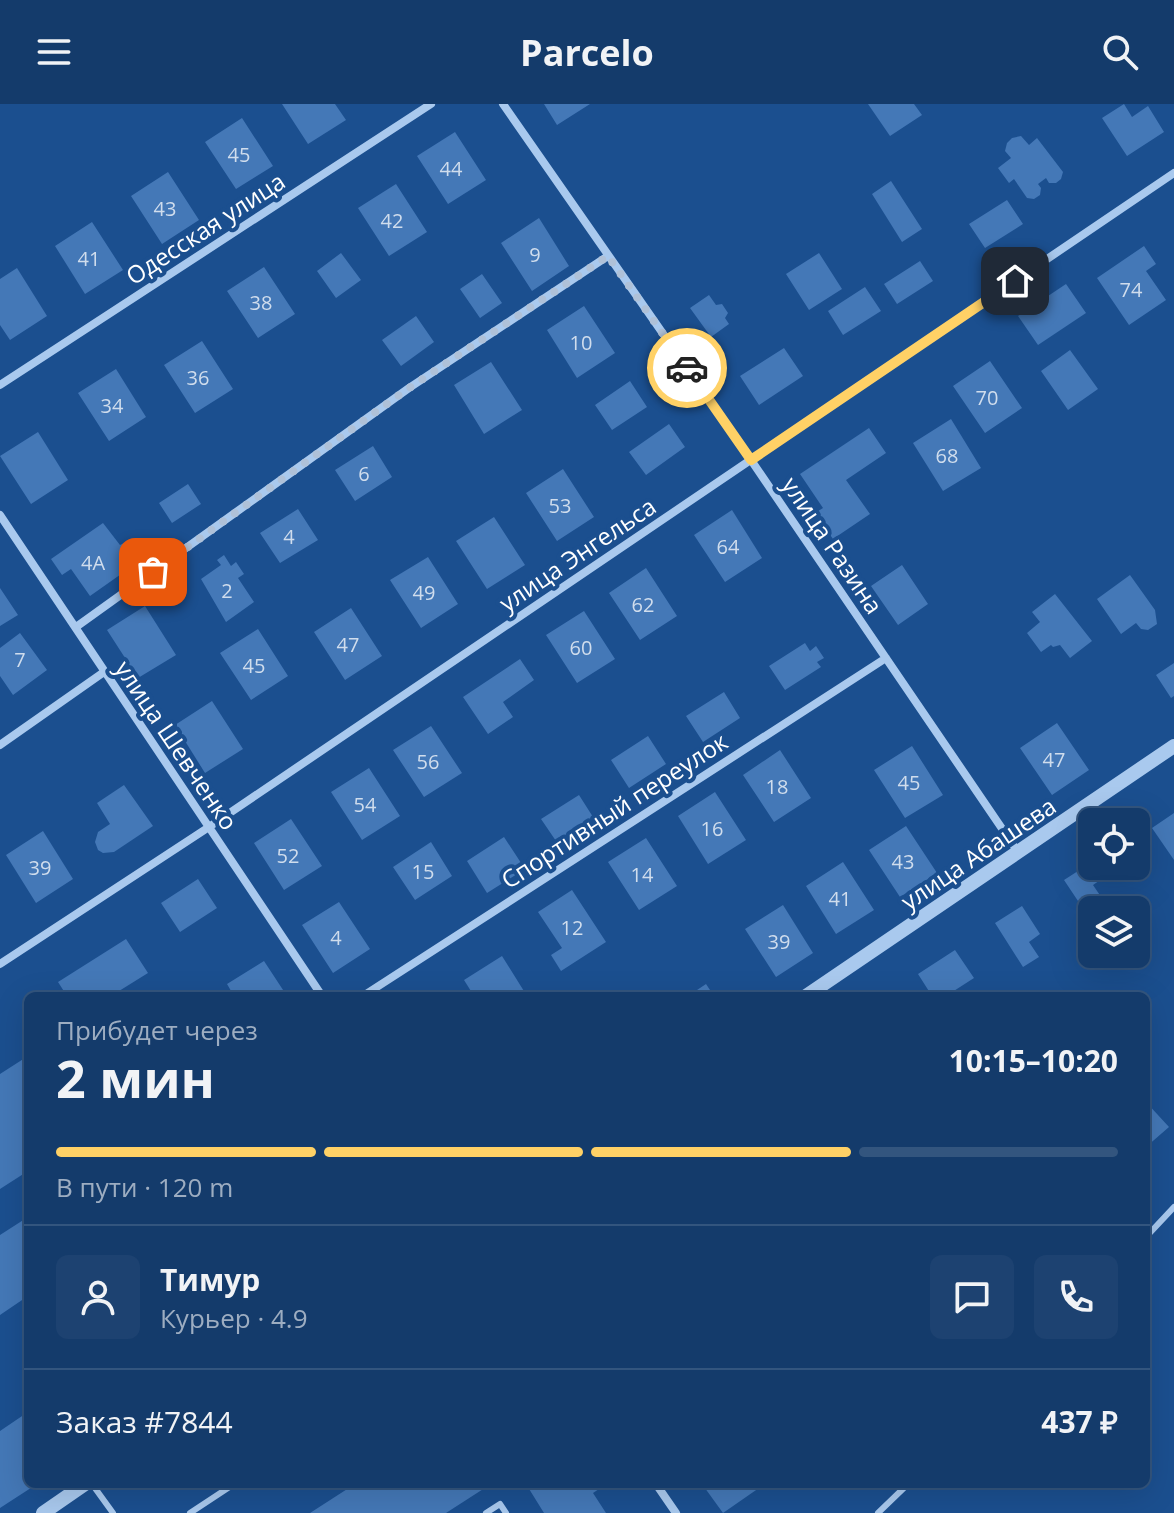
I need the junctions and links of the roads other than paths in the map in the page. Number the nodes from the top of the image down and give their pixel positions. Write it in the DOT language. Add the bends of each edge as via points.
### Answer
graph roads {
  1 [pos="431,104"];
  2 [pos="503,104"];
  3 [pos="1174,173"];
  4 [pos="608,256"];
  5 [pos="0,385"];
  6 [pos="751,460"];
  7 [pos="0,515"];
  8 [pos="76,627"];
  9 [pos="886,658"];
  10 [pos="104,672"];
  11 [pos="0,745"];
  12 [pos="1174,746"];
  13 [pos="209,827"];
  14 [pos="1018,852"];
  15 [pos="0,964"];
  16 [pos="319,992"];
  17 [pos="369,992"];
  18 [pos="812,992"];
  19 [pos="1174,1207"];
  20 [pos="1150,1233"];
  21 [pos="79,1488"];
  22 [pos="95,1488"];
  23 [pos="228,1488"];
  24 [pos="659,1488"];
  25 [pos="904,1488"];
  26 [pos="43,1513"];
  27 [pos="113,1513"];
  28 [pos="190,1513"];
  29 [pos="486,1513"];
  30 [pos="506,1513"];
  31 [pos="676,1513"];
  32 [pos="878,1513"];
  1 -- 5 [label="street, Одесская улица"];
  2 -- 4 [label="street, улица Разина"];
  3 -- 6 [label="street, улица Энгельса"];
  4 -- 6 [label="street, улица Разина"];
  4 -- 8 [label="street" via="409,388"];
  6 -- 9 [label="street, улица Разина"];
  6 -- 13 [label="street, улица Энгельса"];
  7 -- 8 [label="street, улица Шевченко"];
  8 -- 10 [label="street, улица Шевченко"];
  9 -- 14 [label="street, улица Разина"];
  9 -- 17 [label="street, Спортивный переулок"];
  10 -- 11 [label="street"];
  10 -- 13 [label="street, улица Шевченко"];
  12 -- 14 [label="street, улица Абашева"];
  13 -- 15 [label="street, улица Энгельса"];
  13 -- 16 [label="street, улица Шевченко"];
  14 -- 18 [label="street, улица Абашева"];
  19 -- 20 [label="lane"];
  21 -- 26 [label="street"];
  22 -- 27 [label="lane"];
  23 -- 28 [label="lane"];
  24 -- 31 [label="street"];
  25 -- 32 [label="lane"];
  29 -- 30 [label="lane" via="500,1504"];
}
